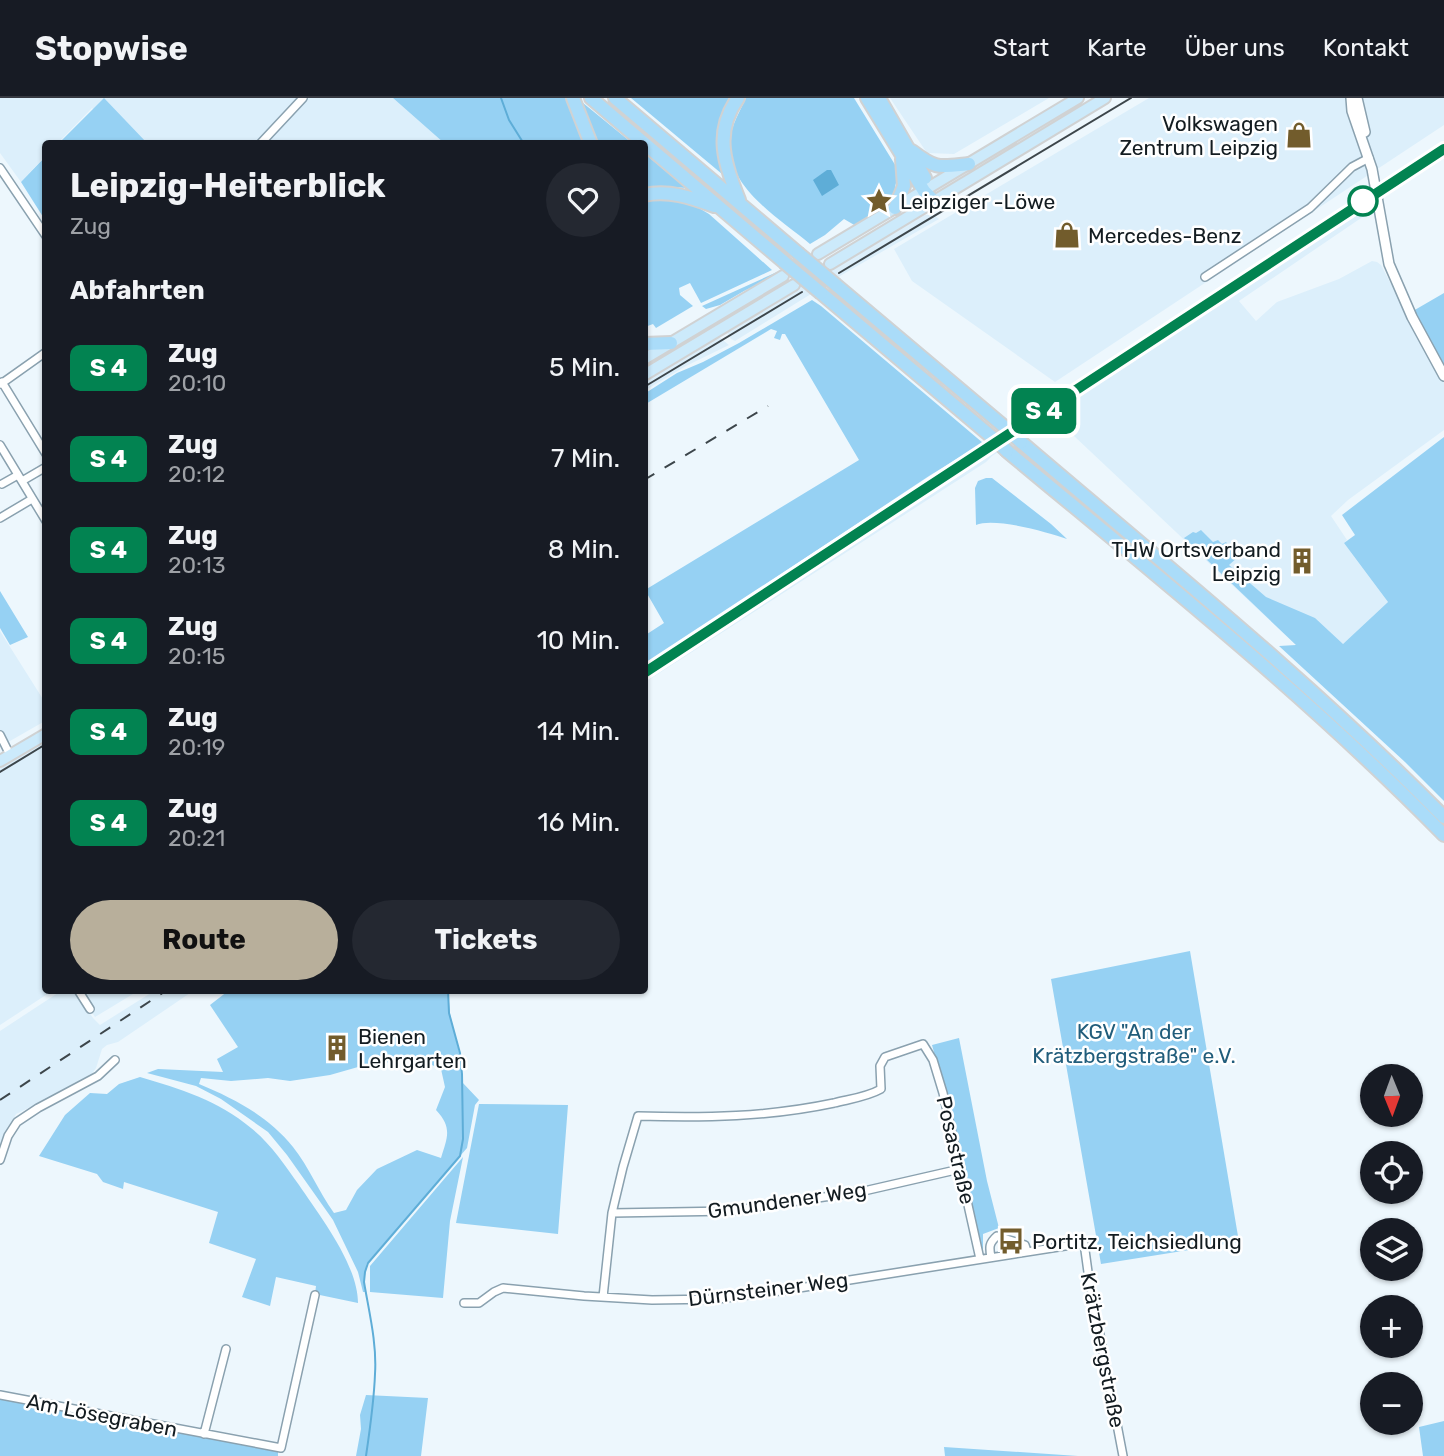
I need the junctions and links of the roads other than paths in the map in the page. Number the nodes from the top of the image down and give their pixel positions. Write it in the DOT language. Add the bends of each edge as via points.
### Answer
graph roads {
  1 [pos="303,98"];
  2 [pos="573,98"];
  3 [pos="591,98"];
  4 [pos="615,98"];
  5 [pos="738,98"];
  6 [pos="867,98"];
  7 [pos="879,98"];
  8 [pos="1078,98"];
  9 [pos="1105,98"];
  10 [pos="1350,98"];
  11 [pos="1357,98"];
  12 [pos="264,140"];
  13 [pos="589,140"];
  14 [pos="641,140"];
  15 [pos="648,146"];
  16 [pos="906,152"];
  17 [pos="1369,158"];
  18 [pos="969,164"];
  19 [pos="0,168"];
  20 [pos="927,189"];
  21 [pos="648,194"];
  22 [pos="934,201"];
  23 [pos="740,204"];
  24 [pos="895,208"];
  25 [pos="724,210"];
  26 [pos="42,230"];
  27 [pos="818,254"];
  28 [pos="830,264"];
  29 [pos="783,276"];
  30 [pos="1205,277"];
  31 [pos="794,285"];
  32 [pos="648,344"];
  33 [pos="671,344"];
  34 [pos="42,355"];
  35 [pos="648,357"];
  36 [pos="648,374"];
  37 [pos="1444,376"];
  38 [pos="1,383"];
  39 [pos="0,445"];
  40 [pos="42,448"];
  41 [pos="42,469"];
  42 [pos="20,478"];
  43 [pos="2,484"];
  44 [pos="32,499"];
  45 [pos="42,515"];
  46 [pos="0,518"];
  47 [pos="0,735"];
  48 [pos="42,736"];
  49 [pos="10,755"];
  50 [pos="0,761"];
  51 [pos="1444,817"];
  52 [pos="1444,835"];
  53 [pos="81,994"];
  54 [pos="90,1009"];
  55 [pos="114,1060"];
  56 [pos="0,1160"];
  57 [pos="960,1169"];
  58 [pos="612,1213"];
  59 [pos="1084,1243"];
  60 [pos="1027,1251"];
  61 [pos="990,1257"];
  62 [pos="980,1259"];
  63 [pos="315,1294"];
  64 [pos="603,1297"];
  65 [pos="464,1303"];
  66 [pos="226,1349"];
  67 [pos="0,1395"];
  68 [pos="204,1434"];
  69 [pos="1124,1456"];
  1 -- 12 [label="street"];
  2 -- 13 [label="highway"];
  3 -- 14 [label="highway"];
  4 -- 23 [label="highway"];
  5 -- 23 [label="highway" via="725,123 723,145"];
  6 -- 16 [label="highway"];
  7 -- 16 [label="highway"];
  8 -- 18 [label="main road"];
  9 -- 22 [label="main road"];
  10 -- 17 [label="street"];
  11 -- 17 [label="street"];
  15 -- 25 [label="highway"];
  16 -- 18 [label="highway" via="933,165"];
  16 -- 20 [label="highway"];
  16 -- 24 [label="highway" via="904,186"];
  17 -- 30 [label="street" via="1352,166 1310,208"];
  17 -- 37 [label="street" via="1389,264"];
  18 -- 20 [label="main road"];
  19 -- 26 [label="street"];
  20 -- 22 [label="highway"];
  20 -- 24 [label="main road"];
  21 -- 25 [label="highway" via="672,193"];
  22 -- 28 [label="main road"];
  23 -- 51 [label="highway, bridge" via="1263,648"];
  24 -- 27 [label="main road"];
  25 -- 52 [label="highway, bridge" via="1271,672"];
  29 -- 33 [label="main road"];
  31 -- 36 [label="main road"];
  32 -- 33 [label="highway"];
  33 -- 35 [label="main road"];
  34 -- 38 [label="street"];
  38 -- 40 [label="street"];
  39 -- 42 [label="street"];
  41 -- 42 [label="street"];
  42 -- 43 [label="street"];
  42 -- 44 [label="street"];
  44 -- 45 [label="street"];
  44 -- 46 [label="street"];
  47 -- 49 [label="street"];
  48 -- 49 [label="main road"];
  49 -- 50 [label="main road"];
  53 -- 54 [label="street"];
  55 -- 56 [label="street" via="98,1076 17,1122"];
  57 -- 58 [label="street, Gmundener Weg" via="864,1191 731,1212"];
  57 -- 58 [label="street, Posastraße" via="939,1078 923,1044 885,1057 880,1066 881,1089 871,1095 732,1117 638,1116"];
  57 -- 62 [label="street, Posastraße"];
  58 -- 64 [label="street"];
  59 -- 60 [label="street, Dürnsteiner Weg"];
  59 -- 69 [label="street, Krätzbergstraße"];
  60 -- 61 [label="street, Dürnsteiner Weg"];
  60 -- 61 [label="street" via="1025,1245 997,1236 990,1241"];
  61 -- 62 [label="street, Dürnsteiner Weg"];
  62 -- 64 [label="street, Dürnsteiner Weg" via="718,1299"];
  63 -- 68 [label="street, Am Lösegraben" via="281,1448"];
  64 -- 65 [label="street, Dürnsteiner Weg" via="503,1289 479,1303"];
  66 -- 68 [label="street, Am Lösegraben"];
  67 -- 68 [label="street, Am Lösegraben"];
}
